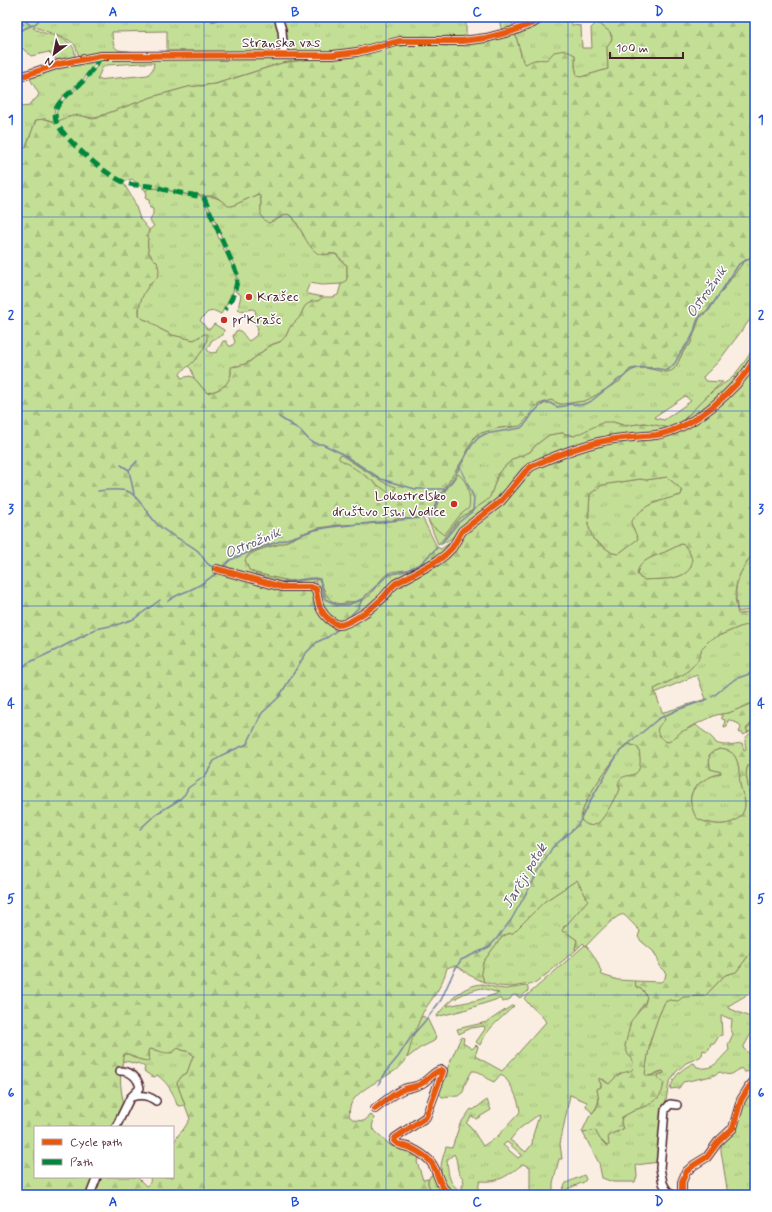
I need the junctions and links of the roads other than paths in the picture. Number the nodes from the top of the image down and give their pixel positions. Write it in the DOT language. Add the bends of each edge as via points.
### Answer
graph roads {
  1 [pos="278,17"];
  2 [pos="542,17"];
  3 [pos="284,55"];
  4 [pos="17,78"];
  5 [pos="755,359"];
  6 [pos="217,569"];
  7 [pos="120,1071"];
  8 [pos="755,1080"];
  9 [pos="130,1098"];
  10 [pos="156,1100"];
  11 [pos="677,1105"];
  12 [pos="375,1109"];
  13 [pos="116,1126"];
  14 [pos="97,1178"];
  15 [pos="90,1195"];
  16 [pos="452,1195"];
  17 [pos="672,1195"];
  18 [pos="682,1195"];
  1 -- 3 [label="street"];
  2 -- 3 [label="street, Stranska vas" via="513,31 486,38 462,41 400,41 350,54"];
  3 -- 4 [label="street, Stranska vas" via="101,56 59,64"];
  5 -- 6 [label="street" via="732,388 699,417 687,424 657,434 598,442 532,466 501,502 462,531 445,555 395,584 377,603 347,623 338,625 328,618 319,607 316,589 282,587"];
  7 -- 9 [label="street" via="132,1074 139,1083 139,1090"];
  8 -- 18 [label="street" via="741,1100 733,1128 707,1157 686,1172 682,1182"];
  9 -- 10 [label="street" via="142,1095"];
  9 -- 13 [label="street"];
  11 -- 17 [label="street" via="670,1104 665,1110 660,1168 663,1183"];
  12 -- 16 [label="street" via="398,1092 419,1085 434,1073 443,1071 426,1117 394,1141 412,1148 429,1160 442,1187"];
  14 -- 15 [label="street"];
}
